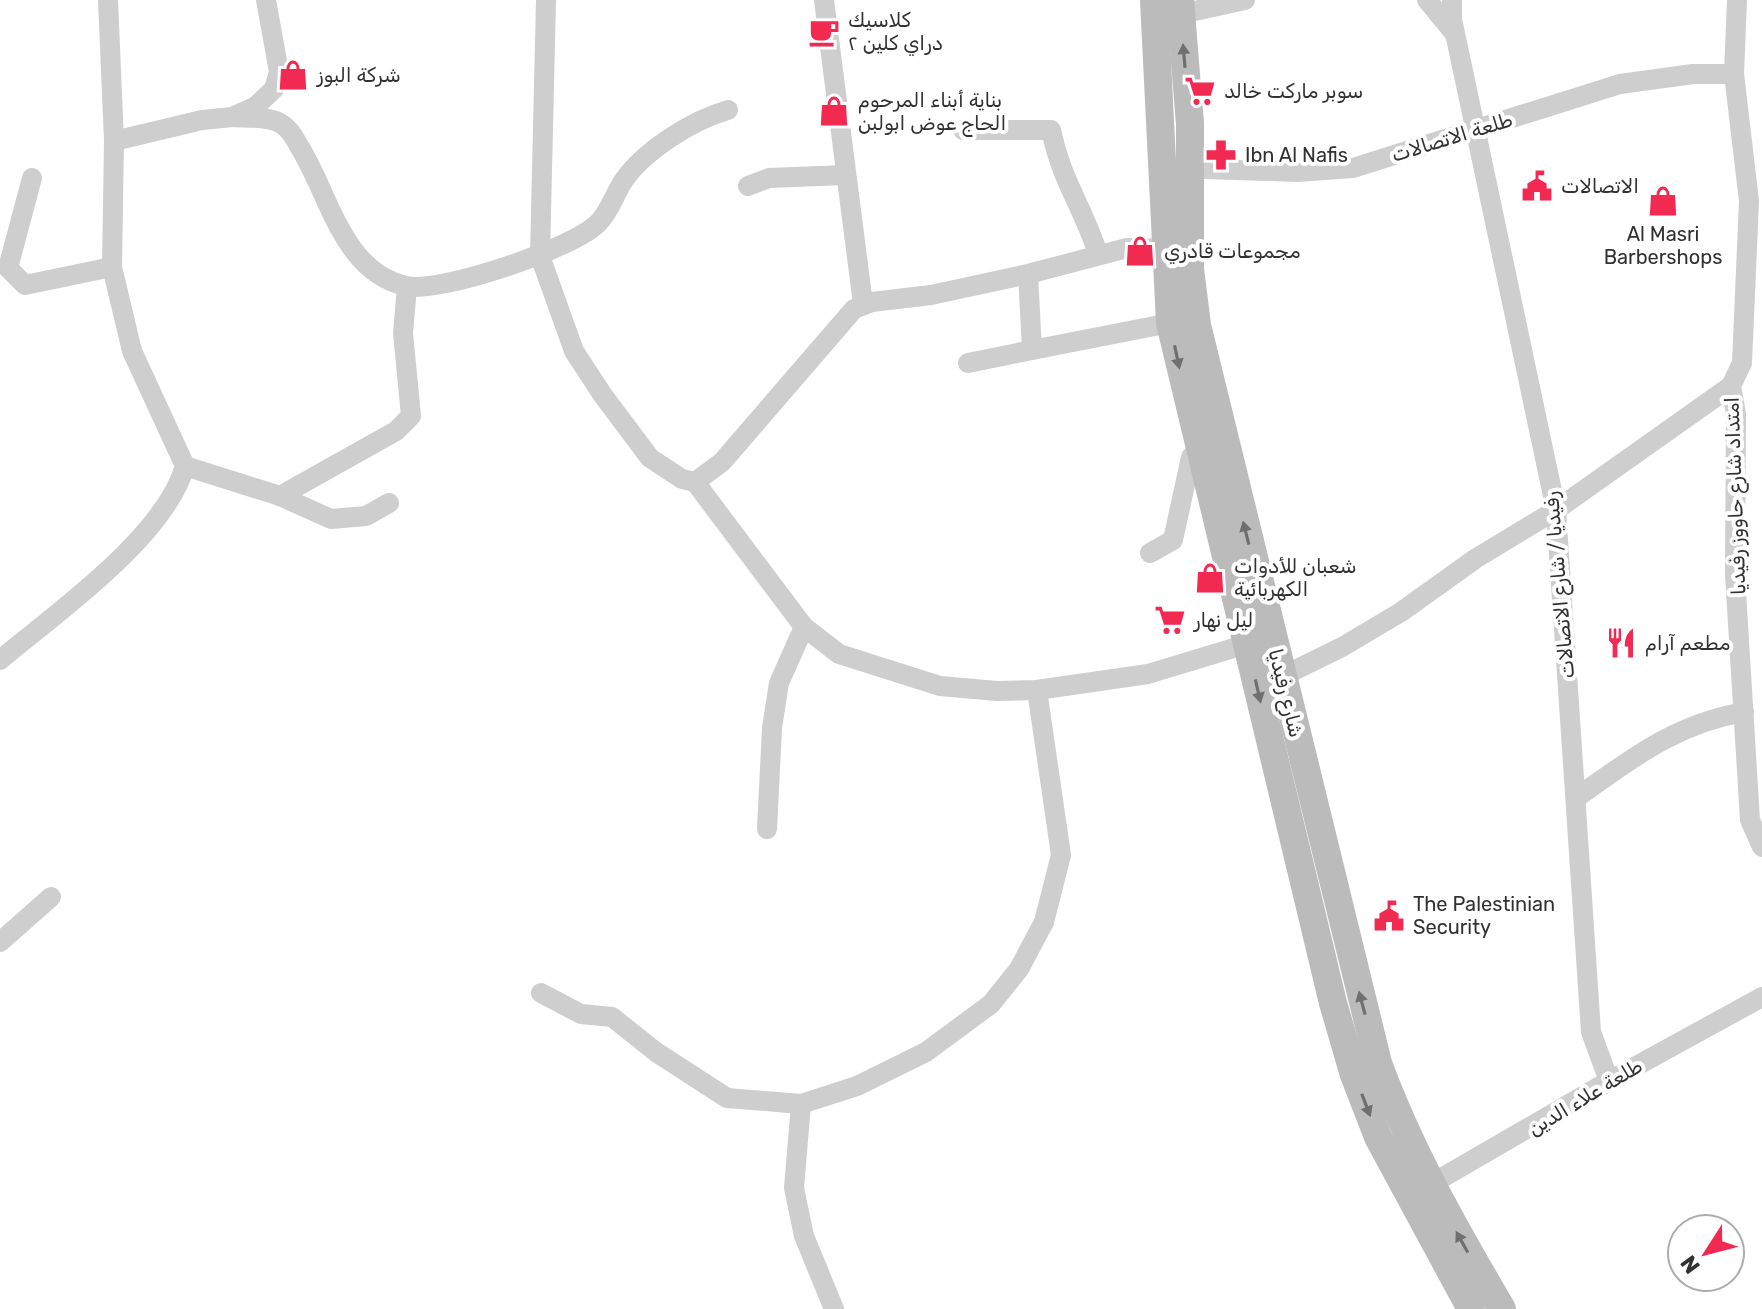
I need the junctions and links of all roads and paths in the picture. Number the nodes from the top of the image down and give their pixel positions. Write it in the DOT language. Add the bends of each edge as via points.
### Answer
graph roads {
  1 [pos="108,0"];
  2 [pos="266,0"];
  3 [pos="546,0"];
  4 [pos="824,0"];
  5 [pos="1154,0"];
  6 [pos="1245,0"];
  7 [pos="1427,0"];
  8 [pos="1452,0"];
  9 [pos="1737,0"];
  10 [pos="1180,7"];
  11 [pos="1455,35"];
  12 [pos="1734,74"];
  13 [pos="728,110"];
  14 [pos="232,117"];
  15 [pos="963,130"];
  16 [pos="1475,130"];
  17 [pos="114,141"];
  18 [pos="1178,169"];
  19 [pos="845,175"];
  20 [pos="32,178"];
  21 [pos="748,186"];
  22 [pos="1177,249"];
  23 [pos="1098,254"];
  24 [pos="540,256"];
  25 [pos="112,267"];
  26 [pos="1028,274"];
  27 [pos="407,287"];
  28 [pos="863,304"];
  29 [pos="1170,323"];
  30 [pos="1032,350"];
  31 [pos="968,363"];
  32 [pos="1731,386"];
  33 [pos="1198,450"];
  34 [pos="185,466"];
  35 [pos="695,482"];
  36 [pos="280,496"];
  37 [pos="389,503"];
  38 [pos="1556,510"];
  39 [pos="1150,553"];
  40 [pos="804,627"];
  41 [pos="1259,640"];
  42 [pos="0,660"];
  43 [pos="1283,676"];
  44 [pos="1037,690"];
  45 [pos="1744,712"];
  46 [pos="1576,798"];
  47 [pos="767,829"];
  48 [pos="1762,847"];
  49 [pos="51,897"];
  50 [pos="0,942"];
  51 [pos="541,993"];
  52 [pos="1762,997"];
  53 [pos="1609,1081"];
  54 [pos="801,1104"];
  55 [pos="1420,1191"];
  56 [pos="834,1309"];
  57 [pos="1471,1309"];
  58 [pos="1502,1309"];
  1 -- 17 [label="street"];
  2 -- 14 [label="street" via="278,79 256,106"];
  3 -- 24 [label="street"];
  4 -- 19 [label="street"];
  5 -- 18 [label="main road, شارع رفيديا"];
  6 -- 10 [label="street"];
  7 -- 11 [label="street"];
  8 -- 11 [label="street, رفيديا / شارع الاتصالات"];
  9 -- 12 [label="street, امتداد شارع حاووز رفيديا"];
  18 -- 10 [label="main road, شارع رفيديا, one-way"];
  11 -- 16 [label="street, رفيديا / شارع الاتصالات"];
  12 -- 16 [label="street, طلعة الاتصالات" via="1620,84"];
  12 -- 32 [label="street, امتداد شارع حاووز رفيديا" via="1749,201 1742,363"];
  13 -- 24 [label="street" via="703,117 665,142 625,178 599,223"];
  14 -- 17 [label="street"];
  14 -- 27 [label="street" via="269,119 288,128 360,258 377,274"];
  15 -- 23 [label="street" via="1051,130 1067,189 1085,213"];
  16 -- 18 [label="street, طلعة الاتصالات" via="1353,168"];
  16 -- 38 [label="street, رفيديا / شارع الاتصالات"];
  17 -- 25 [label="street"];
  18 -- 22 [label="main road, شارع رفيديا"];
  19 -- 21 [label="street" via="769,178"];
  19 -- 28 [label="street"];
  20 -- 25 [label="street" via="8,268 15,279 25,285"];
  22 -- 23 [label="street" via="1127,248"];
  22 -- 29 [label="main road, شارع رفيديا"];
  41 -- 22 [label="main road, شارع رفيديا, one-way"];
  23 -- 26 [label="street"];
  24 -- 27 [label="street" via="427,287"];
  24 -- 35 [label="street" via="574,351 602,394 650,458"];
  25 -- 34 [label="street" via="132,351"];
  26 -- 28 [label="street"];
  26 -- 30 [label="street"];
  27 -- 36 [label="street" via="403,333 411,416 396,431"];
  28 -- 35 [label="street" via="843,318 722,462"];
  29 -- 30 [label="street"];
  29 -- 33 [label="main road, شارع رفيديا, one-way"];
  30 -- 31 [label="street"];
  32 -- 38 [label="street"];
  32 -- 45 [label="street, امتداد شارع حاووز رفيديا"];
  33 -- 39 [label="street" via="1191,457 1173,540"];
  33 -- 41 [label="main road, شارع رفيديا"];
  34 -- 36 [label="street"];
  34 -- 42 [label="street" via="149,526 116,562"];
  35 -- 40 [label="street"];
  36 -- 37 [label="street" via="331,519 366,516"];
  38 -- 43 [label="street" via="1401,612"];
  38 -- 46 [label="street, رفيديا / شارع الاتصالات"];
  40 -- 44 [label="street" via="839,654 940,686"];
  40 -- 47 [label="street" via="779,683"];
  41 -- 43 [label="main road, شارع رفيديا"];
  41 -- 44 [label="street" via="1148,674"];
  41 -- 55 [label="main road, شارع رفيديا, one-way" via="1350,1061 1378,1137"];
  55 -- 43 [label="main road, شارع رفيديا, one-way" via="1378,1063"];
  44 -- 54 [label="street" via="1061,855 1044,922 1019,969 991,1004 926,1052 857,1086"];
  45 -- 46 [label="street" via="1706,719 1647,748"];
  45 -- 48 [label="street, امتداد شارع حاووز رفيديا" via="1750,820"];
  46 -- 53 [label="street, رفيديا / شارع الاتصالات" via="1591,1032"];
  49 -- 50 [label="street"];
  51 -- 54 [label="street" via="581,1014 612,1017 727,1098"];
  52 -- 53 [label="street, طلعة علاء الدين"];
  53 -- 55 [label="street, طلعة علاء الدين"];
  54 -- 56 [label="street" via="794,1188 804,1236"];
  55 -- 57 [label="main road, شارع رفيديا"];
  58 -- 55 [label="main road, شارع رفيديا, one-way"];
}
